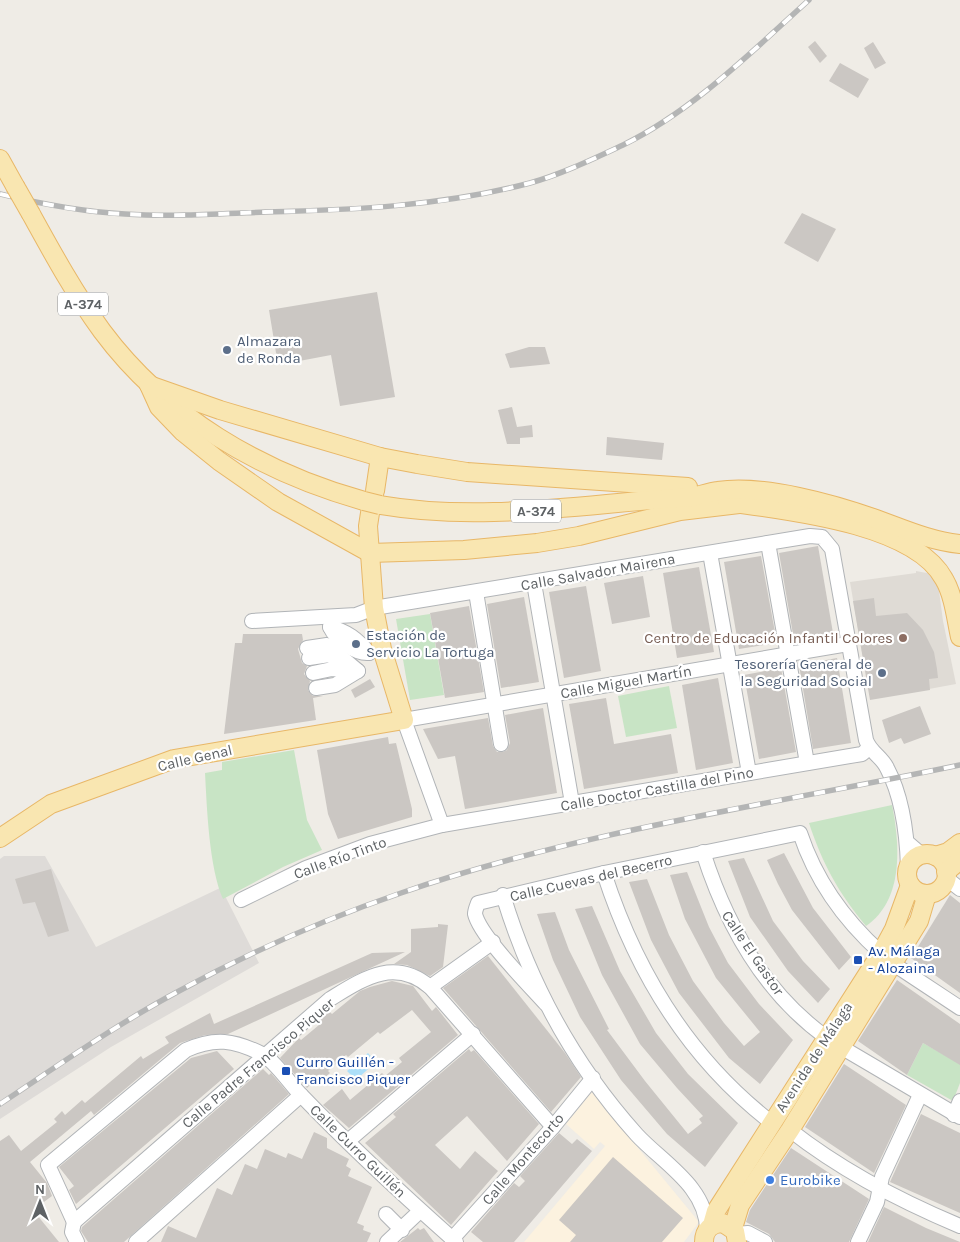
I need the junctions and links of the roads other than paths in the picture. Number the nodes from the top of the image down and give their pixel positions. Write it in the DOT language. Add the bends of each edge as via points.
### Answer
graph roads {
  1 [pos="0,159"];
  2 [pos="149,385"];
  3 [pos="380,457"];
  4 [pos="719,491"];
  5 [pos="692,497"];
  6 [pos="738,504"];
  7 [pos="371,507"];
  8 [pos="339,537"];
  9 [pos="768,543"];
  10 [pos="960,544"];
  11 [pos="370,553"];
  12 [pos="710,553"];
  13 [pos="534,583"];
  14 [pos="476,592"];
  15 [pos="374,608"];
  16 [pos="958,609"];
  17 [pos="252,621"];
  18 [pos="330,627"];
  19 [pos="960,637"];
  20 [pos="848,644"];
  21 [pos="369,653"];
  22 [pos="789,654"];
  23 [pos="729,664"];
  24 [pos="312,669"];
  25 [pos="554,694"];
  26 [pos="494,705"];
  27 [pos="404,720"];
  28 [pos="501,744"];
  29 [pos="869,748"];
  30 [pos="807,763"];
  31 [pos="749,773"];
  32 [pos="572,803"];
  33 [pos="442,826"];
  34 [pos="0,838"];
  35 [pos="908,843"];
  36 [pos="960,843"];
  37 [pos="703,852"];
  38 [pos="929,856"];
  39 [pos="960,860"];
  40 [pos="908,867"];
  41 [pos="604,873"];
  42 [pos="946,875"];
  43 [pos="910,886"];
  44 [pos="960,890"];
  45 [pos="927,894"];
  46 [pos="503,895"];
  47 [pos="242,900"];
  48 [pos="492,942"];
  49 [pos="887,958"];
  50 [pos="430,987"];
  51 [pos="546,1004"];
  52 [pos="960,1008"];
  53 [pos="473,1034"];
  54 [pos="834,1042"];
  55 [pos="264,1055"];
  56 [pos="593,1078"];
  57 [pos="920,1095"];
  58 [pos="301,1096"];
  59 [pos="960,1101"];
  60 [pos="957,1116"];
  61 [pos="772,1123"];
  62 [pos="553,1127"];
  63 [pos="790,1130"];
  64 [pos="348,1141"];
  65 [pos="880,1188"];
  66 [pos="420,1211"];
  67 [pos="386,1214"];
  68 [pos="74,1222"];
  69 [pos="960,1226"];
  70 [pos="402,1230"];
  71 [pos="705,1235"];
  72 [pos="735,1235"];
  73 [pos="454,1240"];
  74 [pos="77,1242"];
  75 [pos="136,1242"];
  76 [pos="386,1242"];
  77 [pos="765,1242"];
  78 [pos="858,1242"];
  1 -- 2 [label="main road, A-374, bridge" via="86,309"];
  2 -- 3 [label="main road" via="220,410"];
  2 -- 7 [label="main road, A-374" via="193,422 269,465"];
  2 -- 8 [label="main road" via="159,407 190,438 278,502"];
  3 -- 4 [label="main road" via="467,472"];
  3 -- 7 [label="main road"];
  4 -- 5 [label="main road, A-374"];
  4 -- 10 [label="main road, A-374" via="796,497 876,519 923,538"];
  5 -- 6 [label="main road, A-374"];
  5 -- 7 [label="main road, A-374" via="485,514"];
  6 -- 11 [label="main road" via="680,511 537,543 464,550"];
  6 -- 16 [label="main road, A-374" via="783,508 834,519 902,543 922,555 945,579"];
  7 -- 8 [label="main road" via="351,535"];
  7 -- 11 [label="main road"];
  8 -- 11 [label="main road"];
  9 -- 12 [label="street, Calle Salvador Mairena"];
  9 -- 20 [label="street, Calle Salvador Mairena" via="822,537 832,549"];
  9 -- 22 [label="street"];
  11 -- 15 [label="main road"];
  12 -- 13 [label="street, Calle Salvador Mairena"];
  12 -- 23 [label="street"];
  13 -- 14 [label="street, Calle Salvador Mairena"];
  13 -- 25 [label="street"];
  14 -- 15 [label="street, Calle Salvador Mairena"];
  14 -- 26 [label="street"];
  15 -- 17 [label="street, Calle Salvador Mairena" via="356,616"];
  15 -- 27 [label="main road" via="385,664"];
  16 -- 19 [label="main road"];
  18 -- 21 [label="street" via="334,635 360,653"];
  20 -- 22 [label="street, Calle Miguel Martín"];
  20 -- 29 [label="street"];
  22 -- 23 [label="street, Calle Miguel Martín"];
  22 -- 30 [label="street"];
  23 -- 25 [label="street, Calle Miguel Martín"];
  23 -- 31 [label="street"];
  24 -- 24 [label="street" via="332,669 358,671 327,645"];
  25 -- 26 [label="street, Calle Miguel Martín"];
  25 -- 32 [label="street"];
  26 -- 27 [label="street, Calle Miguel Martín"];
  26 -- 28 [label="street"];
  27 -- 33 [label="street"];
  27 -- 34 [label="main road, Calle Genal" via="174,759 51,804"];
  29 -- 30 [label="street, Calle Doctor Castilla del Pino" via="862,754"];
  29 -- 35 [label="street" via="887,766 900,802"];
  30 -- 31 [label="street, Calle Doctor Castilla del Pino"];
  31 -- 32 [label="street, Calle Doctor Castilla del Pino"];
  32 -- 33 [label="street, Calle Doctor Castilla del Pino"];
  33 -- 47 [label="street, Calle Río Tinto" via="370,844 324,861"];
  35 -- 38 [label="street"];
  35 -- 40 [label="street"];
  36 -- 38 [label="main road" via="948,852"];
  37 -- 41 [label="street, Calle Cuevas del Becerro"];
  37 -- 49 [label="street, Calle Cuevas del Becerro" via="800,833 827,892 849,921"];
  37 -- 54 [label="street, Calle El Gastor" via="725,914 757,965 778,994"];
  38 -- 40 [label="main road" via="912,861"];
  38 -- 42 [label="main road" via="940,860"];
  39 -- 42 [label="main road"];
  40 -- 43 [label="main road"];
  41 -- 46 [label="street, Calle Cuevas del Becerro"];
  41 -- 61 [label="street" via="644,973 678,1027 718,1073"];
  42 -- 44 [label="street"];
  42 -- 45 [label="main road" via="939,889"];
  43 -- 45 [label="main road"];
  43 -- 49 [label="main road, Avenida de Málaga"];
  45 -- 49 [label="main road, Avenida de Málaga" via="919,921"];
  46 -- 48 [label="street" via="478,903 475,912"];
  46 -- 51 [label="street, Calle Cuevas del Becerro" via="528,967"];
  48 -- 50 [label="street"];
  48 -- 51 [label="street"];
  49 -- 52 [label="street"];
  49 -- 54 [label="main road, Avenida de Málaga"];
  50 -- 53 [label="street, Calle Padre Francisco Piquer"];
  50 -- 55 [label="street, Calle Padre Francisco Piquer" via="405,974 383,973 367,977 330,999"];
  51 -- 56 [label="street, Calle Cuevas del Becerro"];
  53 -- 62 [label="street, Calle Padre Francisco Piquer"];
  53 -- 64 [label="street"];
  54 -- 57 [label="street, Calle El Gastor"];
  54 -- 61 [label="main road, Avenida de Málaga"];
  54 -- 63 [label="main road, Avenida de Málaga"];
  55 -- 58 [label="street, Calle Curro Guillén"];
  55 -- 68 [label="street, Calle Padre Francisco Piquer"];
  55 -- 68 [label="street" via="218,1040 186,1050 48,1165"];
  56 -- 62 [label="street, Calle Montecorto"];
  56 -- 71 [label="street, Calle Cuevas del Becerro" via="637,1135 689,1184 704,1210"];
  57 -- 60 [label="street, Calle El Gastor"];
  57 -- 65 [label="street" via="882,1177"];
  58 -- 64 [label="street, Calle Curro Guillén"];
  58 -- 75 [label="street"];
  59 -- 60 [label="street"];
  61 -- 71 [label="main road, Avenida de Málaga" via="716,1211"];
  62 -- 73 [label="street, Calle Montecorto"];
  63 -- 65 [label="street"];
  63 -- 72 [label="main road, Avenida de Málaga" via="740,1205"];
  64 -- 66 [label="street, Calle Curro Guillén"];
  65 -- 69 [label="street"];
  65 -- 78 [label="street" via="877,1202"];
  66 -- 70 [label="street"];
  66 -- 73 [label="street, Calle Curro Guillén"];
  67 -- 70 [label="street"];
  68 -- 74 [label="street" via="72,1232"];
  70 -- 76 [label="street"];
  71 -- 72 [label="main road" via="723,1223"];
  72 -- 77 [label="street" via="748,1233"];
}
